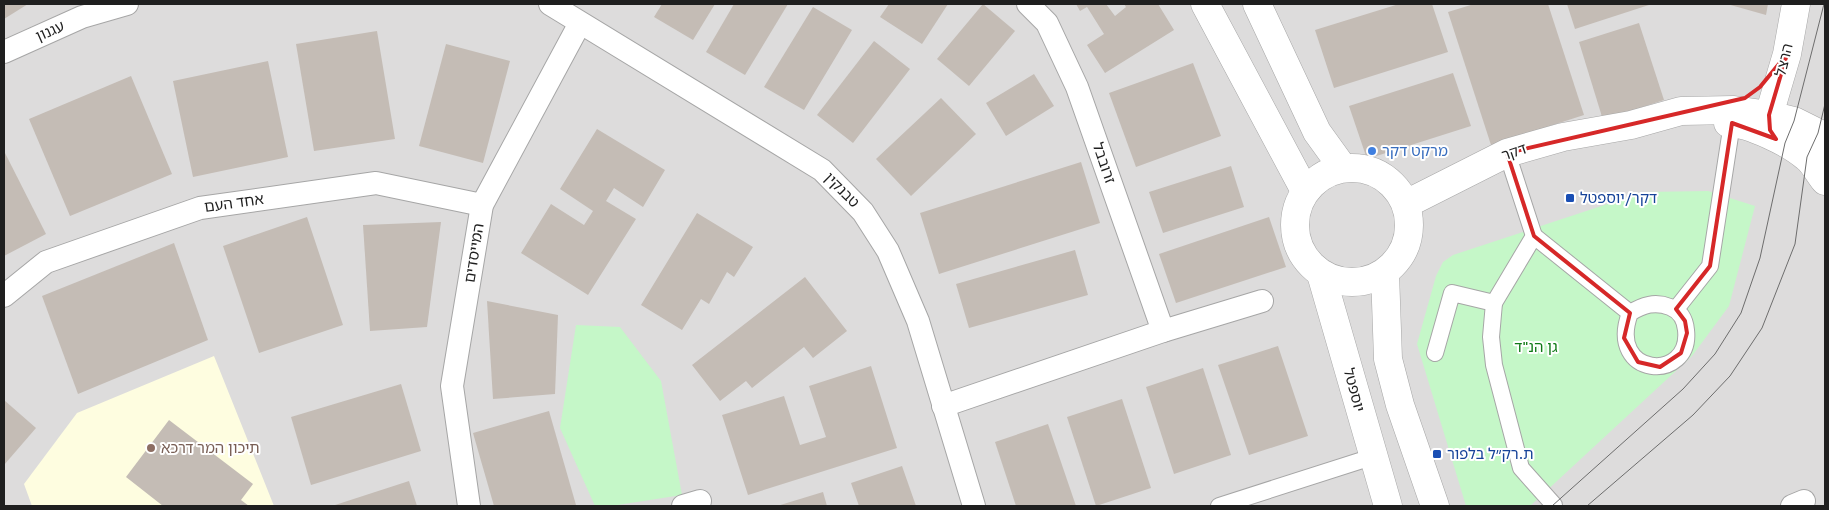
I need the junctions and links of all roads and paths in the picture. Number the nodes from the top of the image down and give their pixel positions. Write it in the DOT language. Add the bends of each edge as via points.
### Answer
graph roads {
  1 [pos="127,4"];
  2 [pos="550,4"];
  3 [pos="1028,4"];
  4 [pos="1205,4"];
  5 [pos="1257,4"];
  6 [pos="1796,4"];
  7 [pos="580,23"];
  8 [pos="4,52"];
  9 [pos="1787,54"];
  10 [pos="1680,111"];
  11 [pos="1732,123"];
  12 [pos="1631,125"];
  13 [pos="1772,127"];
  14 [pos="1825,145"];
  15 [pos="1507,153"];
  16 [pos="1343,168"];
  17 [pos="1825,182"];
  18 [pos="1305,191"];
  19 [pos="1406,204"];
  20 [pos="482,205"];
  21 [pos="1534,236"];
  22 [pos="1385,273"];
  23 [pos="1321,274"];
  24 [pos="4,296"];
  25 [pos="1262,301"];
  26 [pos="1494,303"];
  27 [pos="1676,309"];
  28 [pos="1630,313"];
  29 [pos="1163,331"];
  30 [pos="1435,353"];
  31 [pos="943,406"];
  32 [pos="1372,457"];
  33 [pos="1554,505"];
  34 [pos="469,506"];
  35 [pos="974,506"];
  36 [pos="1219,506"];
  37 [pos="1388,506"];
  38 [pos="1435,506"];
  1 -- 8 [label="street, עגנון" via="82,17"];
  2 -- 7 [label="street, טבנקין"];
  3 -- 29 [label="street, זרובבל" via="1047,23 1077,87"];
  4 -- 18 [label="street"];
  5 -- 16 [label="street" via="1318,132"];
  6 -- 9 [label="street, הרצל"];
  7 -- 20 [label="street, המייסדים"];
  7 -- 31 [label="street, טבנקין" via="822,170 863,212 888,252 918,321"];
  9 -- 10 [label="street" via="1760,87 1746,98"];
  9 -- 13 [label="street, הרצל"];
  10 -- 12 [label="street, דקר"];
  10 -- 13 [label="street, דקר" via="1734,110"];
  11 -- 12 [label="street, דקר"];
  11 -- 13 [label="street, דקר"];
  11 -- 27 [label="street" via="1710,266"];
  12 -- 15 [label="street, דקר" via="1564,137"];
  13 -- 14 [label="street" via="1794,121 1818,133"];
  13 -- 17 [label="street" via="1807,157"];
  15 -- 19 [label="street, דקר"];
  15 -- 21 [label="street"];
  16 -- 18 [label="street" via="1322,176"];
  16 -- 19 [label="street" via="1374,172 1387,180"];
  18 -- 23 [label="street" via="1297,208 1294,226 1298,245 1307,262"];
  19 -- 22 [label="street" via="1410,219 1407,242 1397,263"];
  20 -- 24 [label="street, אחד העם" via="376,183 200,208 46,262"];
  20 -- 34 [label="street, המייסדים" via="452,386"];
  21 -- 26 [label="street"];
  21 -- 28 [label="street"];
  22 -- 23 [label="street" via="1360,283 1333,280"];
  22 -- 38 [label="street" via="1388,359 1400,405"];
  23 -- 32 [label="street, יוספטל"];
  25 -- 29 [label="street"];
  26 -- 30 [label="street" via="1452,293"];
  26 -- 33 [label="street" via="1491,337 1494,365 1521,468"];
  27 -- 28 [label="street" via="1652,304"];
  27 -- 28 [label="street" via="1685,321 1686,344 1671,363 1660,367 1638,362 1629,351 1624,338"];
  29 -- 31 [label="street"];
  31 -- 35 [label="street, טבנקין"];
  32 -- 36 [label="street"];
  32 -- 37 [label="street, יוספטל"];
}
